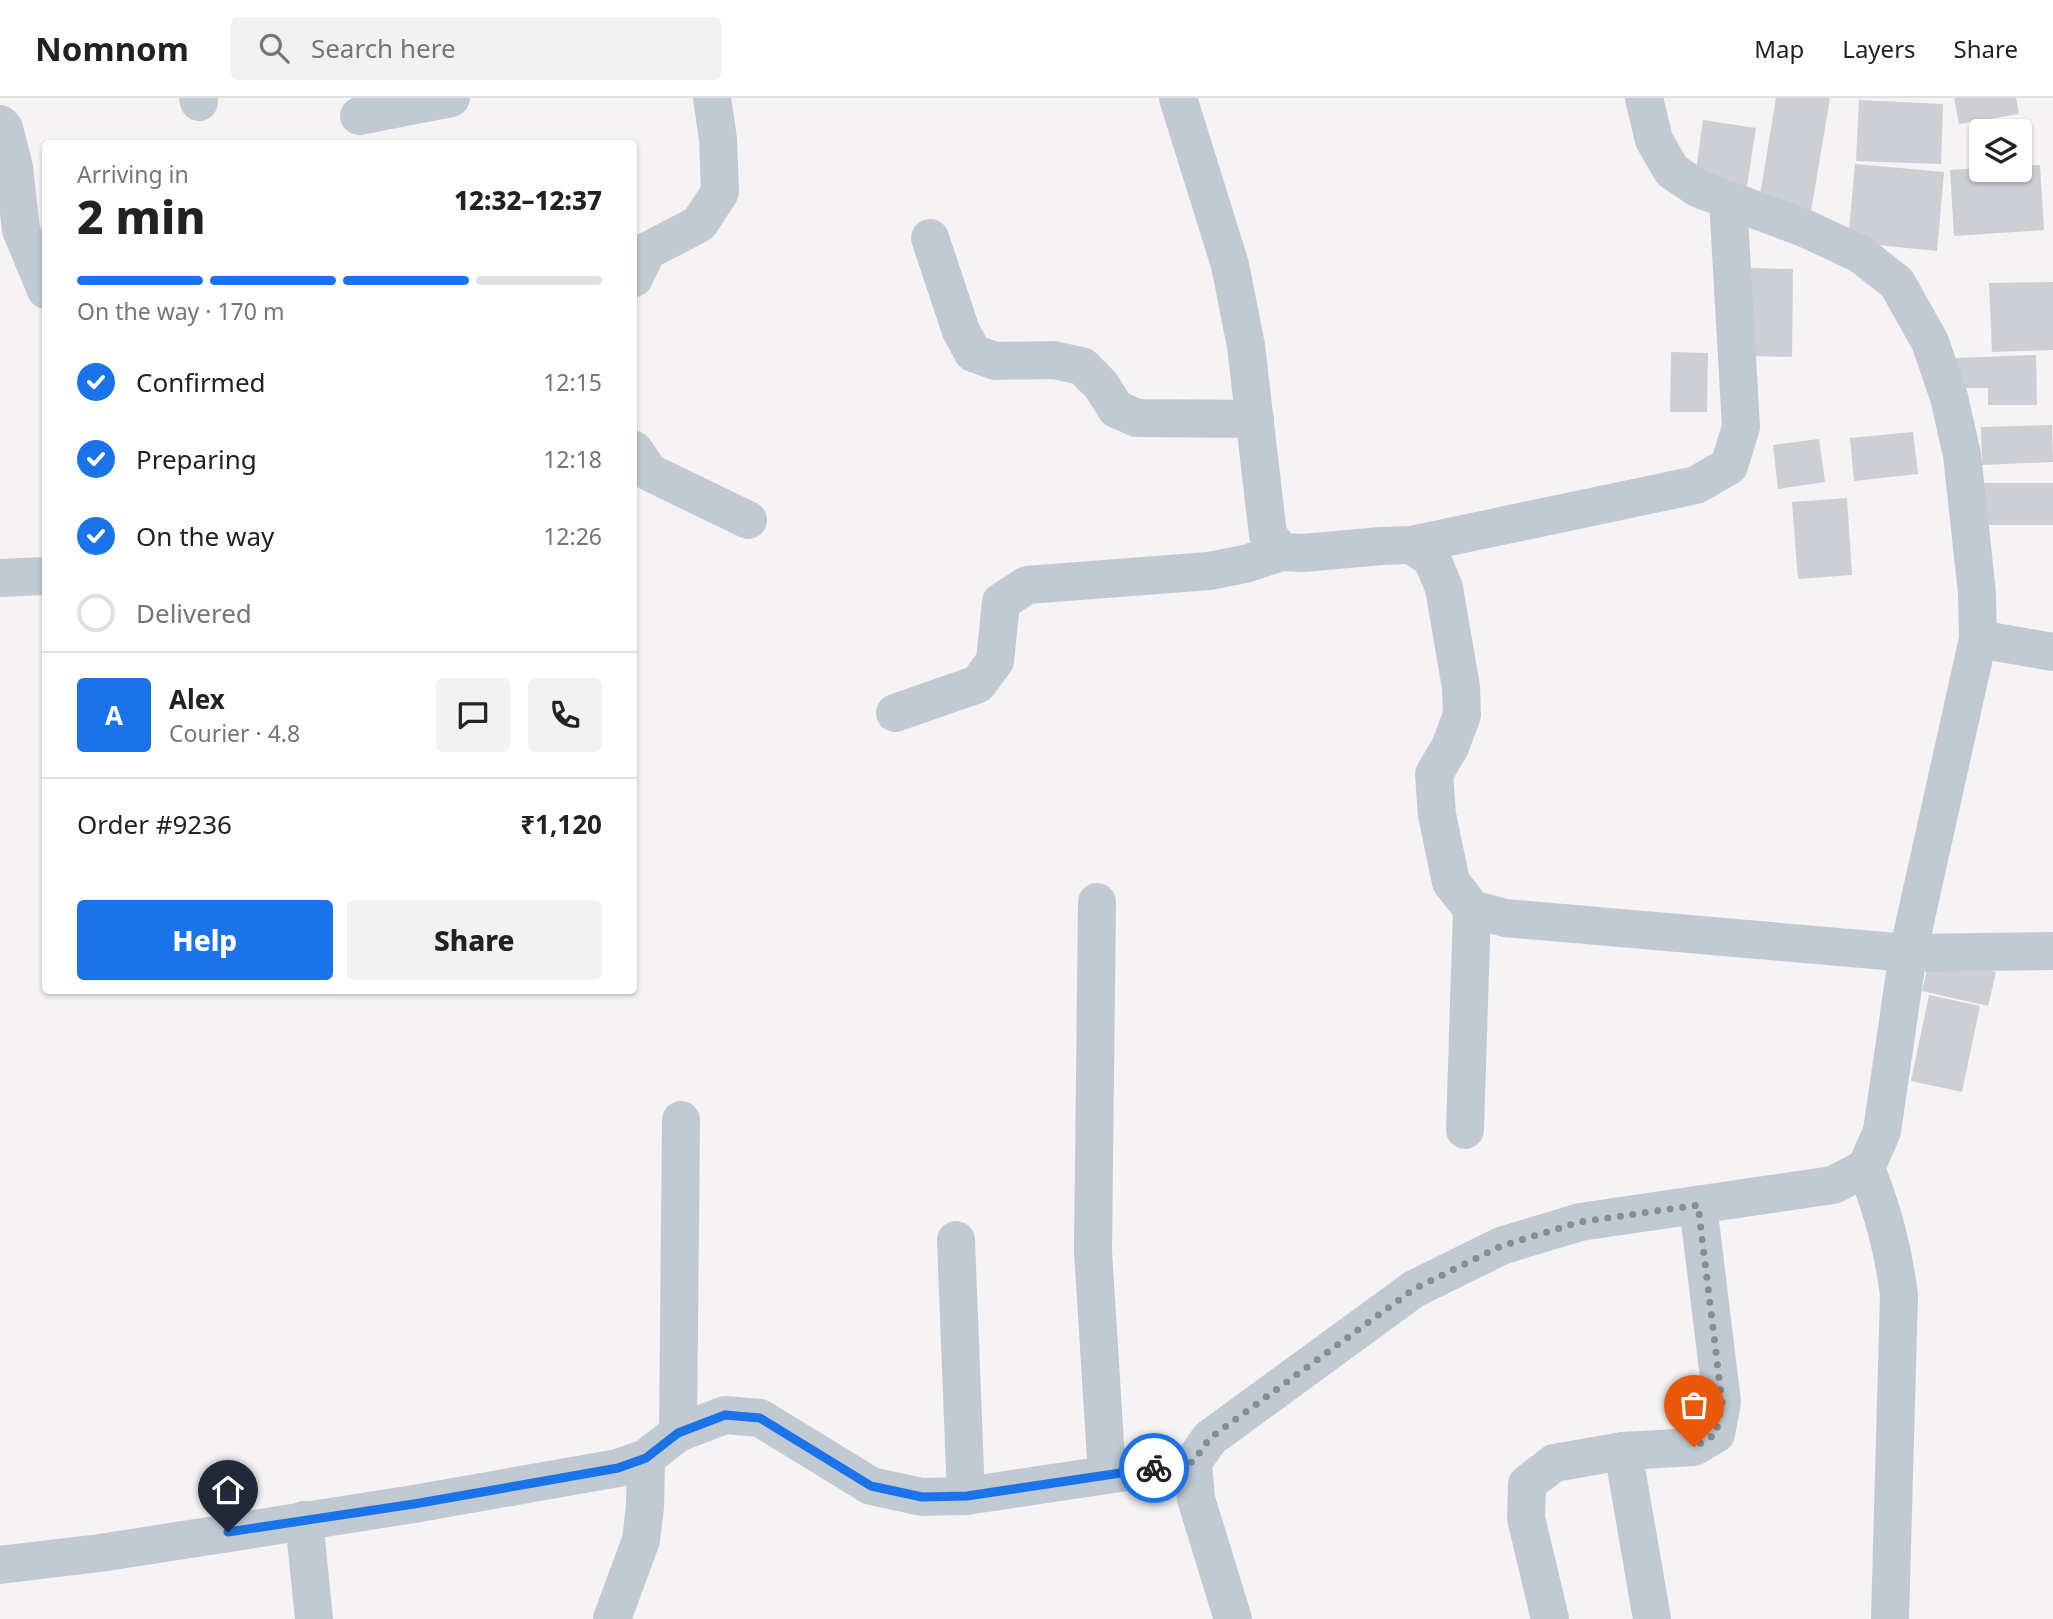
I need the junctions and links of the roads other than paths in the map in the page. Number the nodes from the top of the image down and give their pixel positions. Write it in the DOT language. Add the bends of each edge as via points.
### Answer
graph roads {
  1 [pos="451,98"];
  2 [pos="712,98"];
  3 [pos="1178,98"];
  4 [pos="1644,98"];
  5 [pos="359,116"];
  6 [pos="0,124"];
  7 [pos="1728,200"];
  8 [pos="930,238"];
  9 [pos="637,272"];
  10 [pos="42,280"];
  11 [pos="1255,419"];
  12 [pos="637,454"];
  13 [pos="748,520"];
  14 [pos="1411,545"];
  15 [pos="1282,552"];
  16 [pos="42,576"];
  17 [pos="0,578"];
  18 [pos="1978,639"];
  19 [pos="2053,652"];
  20 [pos="895,713"];
  21 [pos="1097,902"];
  22 [pos="1472,909"];
  23 [pos="2053,951"];
  24 [pos="1908,953"];
  25 [pos="681,1120"];
  26 [pos="1465,1130"];
  27 [pos="1866,1168"];
  28 [pos="1698,1205"];
  29 [pos="956,1240"];
  30 [pos="678,1433"];
  31 [pos="1623,1451"];
  32 [pos="646,1458"];
  33 [pos="1193,1462"];
  34 [pos="1107,1475"];
  35 [pos="967,1496"];
  36 [pos="304,1520"];
  37 [pos="0,1565"];
  38 [pos="314,1619"];
  39 [pos="612,1619"];
  40 [pos="1233,1619"];
  41 [pos="1550,1619"];
  42 [pos="1652,1619"];
  43 [pos="1890,1619"];
  1 -- 5 [label="street"];
  2 -- 9 [label="street" via="720,192 699,223 647,251"];
  3 -- 11 [label="street" via="1230,265 1247,346"];
  4 -- 7 [label="street" via="1654,140 1672,171 1699,189"];
  6 -- 10 [label="street" via="14,167 22,230"];
  7 -- 14 [label="street" via="1741,427 1729,466 1696,485"];
  7 -- 18 [label="street" via="1860,254 1897,283 1930,342 1949,397 1962,455"];
  8 -- 11 [label="street" via="961,331 973,352 995,361 1053,360 1082,366 1116,410 1137,418"];
  11 -- 15 [label="street" via="1268,535"];
  12 -- 13 [label="street" via="649,472"];
  14 -- 15 [label="street"];
  14 -- 22 [label="street" via="1432,559 1444,588 1461,687 1462,715 1434,774 1451,882"];
  15 -- 20 [label="street" via="1209,571 1027,585 1001,601 995,661 978,684"];
  16 -- 17 [label="street"];
  18 -- 19 [label="street"];
  18 -- 24 [label="street"];
  21 -- 34 [label="street" via="1093,1251"];
  22 -- 24 [label="street" via="1506,918"];
  22 -- 26 [label="street"];
  23 -- 24 [label="street"];
  24 -- 27 [label="street" via="1882,1131"];
  25 -- 30 [label="street"];
  27 -- 28 [label="street" via="1833,1185"];
  27 -- 43 [label="street" via="1885,1217 1899,1295"];
  28 -- 31 [label="street" via="1722,1402 1716,1434 1694,1447"];
  28 -- 33 [label="street" via="1580,1222 1501,1246 1414,1289 1210,1438"];
  29 -- 35 [label="street"];
  30 -- 32 [label="street"];
  30 -- 35 [label="street" via="725,1415 760,1418 871,1486 922,1497"];
  31 -- 41 [label="street" via="1554,1463 1527,1484 1526,1518"];
  31 -- 42 [label="street"];
  32 -- 36 [label="street" via="604,1471"];
  32 -- 39 [label="street" via="641,1541"];
  33 -- 34 [label="street"];
  33 -- 40 [label="street" via="1196,1499"];
  34 -- 35 [label="street"];
  36 -- 37 [label="street"];
  36 -- 38 [label="street"];
}
